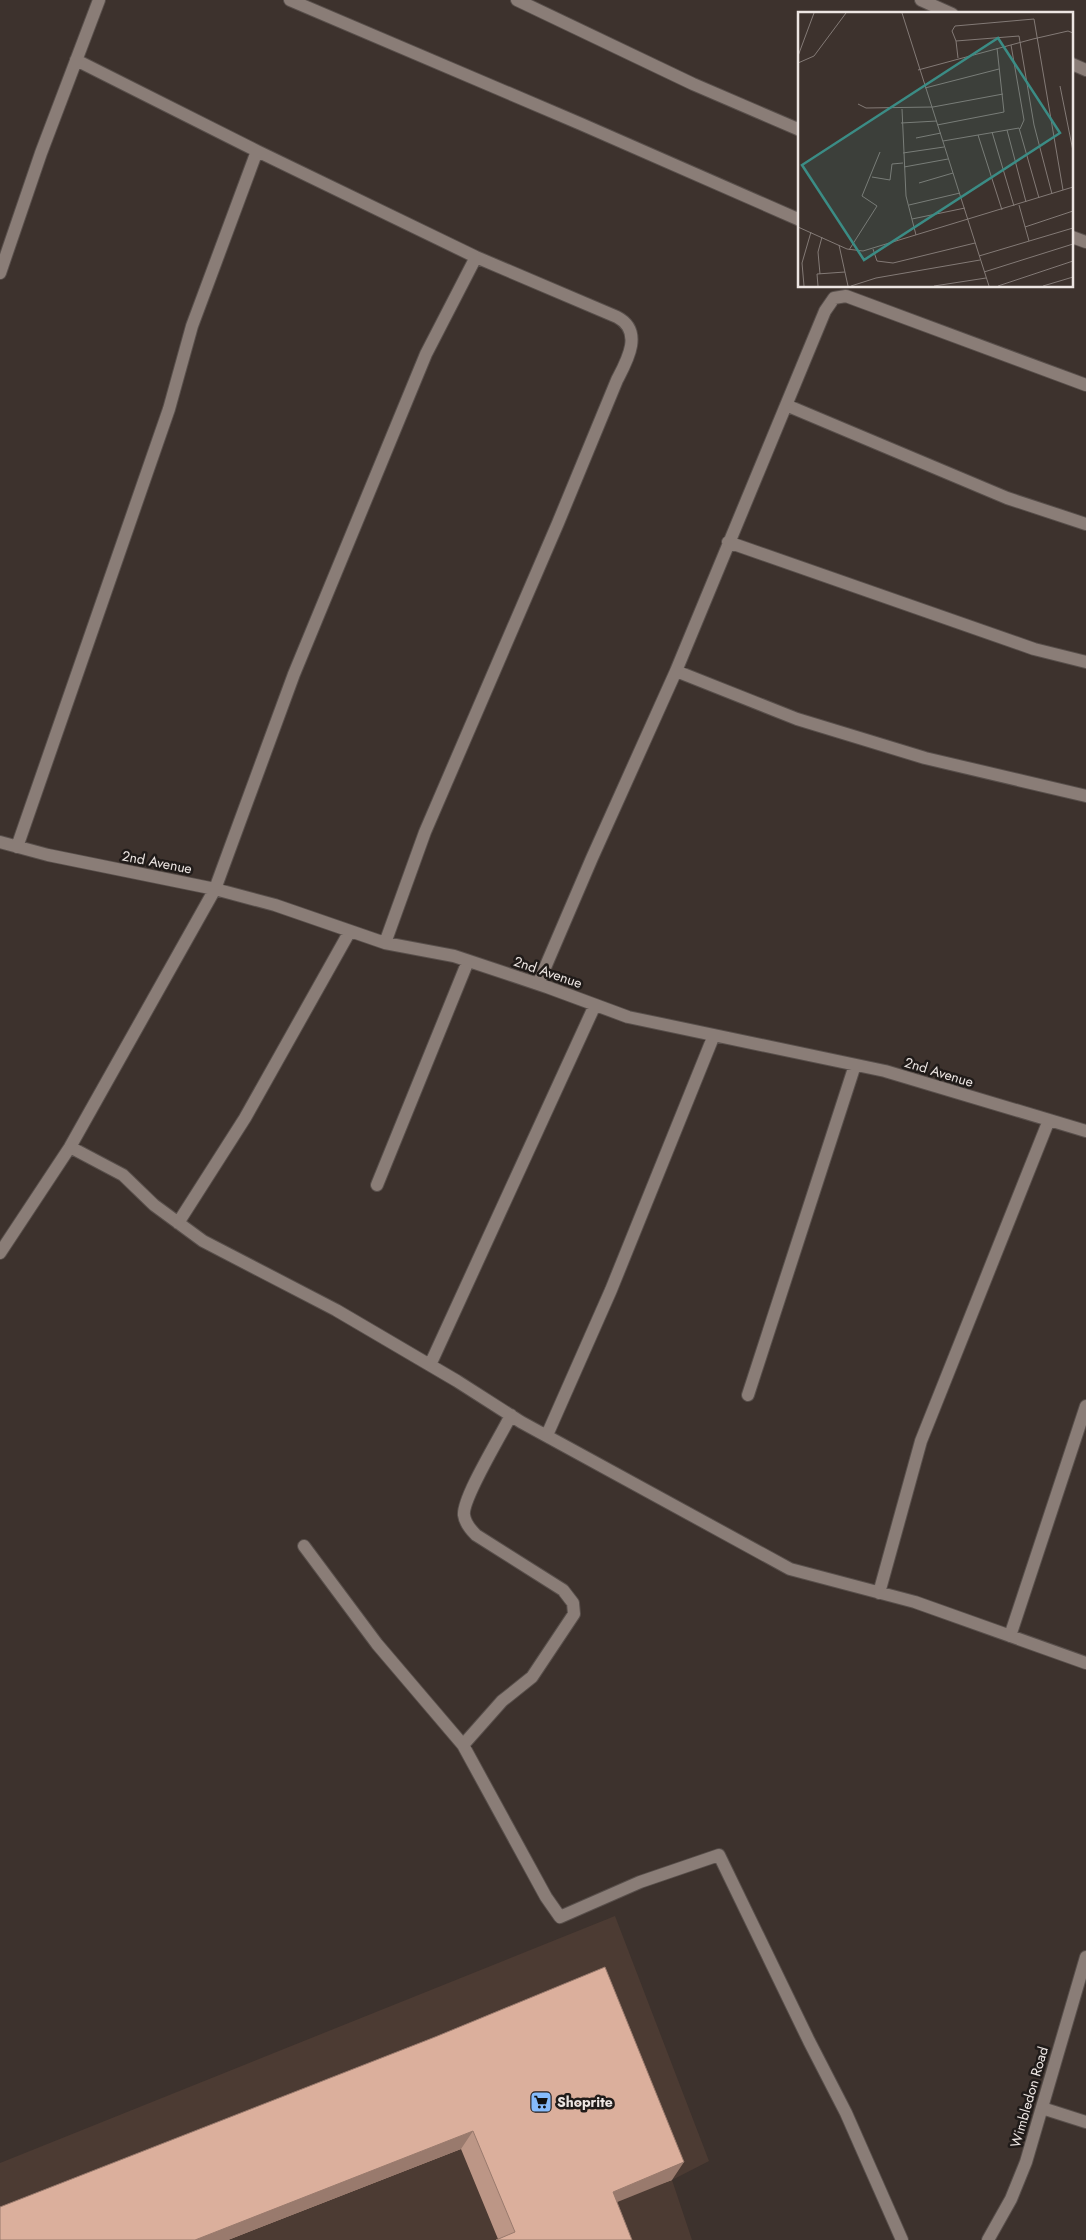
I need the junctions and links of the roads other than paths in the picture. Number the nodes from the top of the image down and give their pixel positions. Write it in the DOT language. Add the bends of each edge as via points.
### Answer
graph roads {
  1 [pos="99,0"];
  2 [pos="290,0"];
  3 [pos="517,0"];
  4 [pos="921,0"];
  5 [pos="948,12"];
  6 [pos="76,60"];
  7 [pos="1074,65"];
  8 [pos="1086,70"];
  9 [pos="798,129"];
  10 [pos="257,151"];
  11 [pos="798,219"];
  12 [pos="1074,238"];
  13 [pos="1086,242"];
  14 [pos="476,257"];
  15 [pos="0,273"];
  16 [pos="846,291"];
  17 [pos="1086,385"];
  18 [pos="786,405"];
  19 [pos="1086,524"];
  20 [pos="728,542"];
  21 [pos="1086,662"];
  22 [pos="676,671"];
  23 [pos="1086,796"];
  24 [pos="0,842"];
  25 [pos="17,847"];
  26 [pos="215,889"];
  27 [pos="350,931"];
  28 [pos="385,943"];
  29 [pos="468,961"];
  30 [pos="538,984"];
  31 [pos="595,1005"];
  32 [pos="714,1035"];
  33 [pos="855,1065"];
  34 [pos="1049,1120"];
  35 [pos="1086,1131"];
  36 [pos="70,1147"];
  37 [pos="377,1185"];
  38 [pos="178,1223"];
  39 [pos="0,1253"];
  40 [pos="430,1365"];
  41 [pos="748,1395"];
  42 [pos="1086,1406"];
  43 [pos="511,1416"];
  44 [pos="547,1435"];
  45 [pos="304,1546"];
  46 [pos="879,1593"];
  47 [pos="1010,1636"];
  48 [pos="1086,1663"];
  49 [pos="463,1745"];
  50 [pos="1086,1957"];
  51 [pos="1042,2108"];
  52 [pos="1086,2122"];
  53 [pos="902,2240"];
  54 [pos="988,2240"];
  1 -- 6 [label="street"];
  2 -- 11 [label="street"];
  3 -- 9 [label="street"];
  4 -- 5 [label="street"];
  6 -- 10 [label="street"];
  6 -- 15 [label="street"];
  7 -- 8 [label="street"];
  10 -- 14 [label="street"];
  10 -- 25 [label="street" via="192,326 169,409"];
  12 -- 13 [label="street"];
  14 -- 26 [label="street" via="426,354 294,674"];
  14 -- 28 [label="street" via="622,319 633,338 627,361 616,380 425,832"];
  16 -- 17 [label="street"];
  16 -- 18 [label="street" via="834,298 825,311"];
  18 -- 19 [label="street" via="1007,498"];
  18 -- 20 [label="street"];
  20 -- 21 [label="street" via="1034,649"];
  20 -- 22 [label="street"];
  22 -- 23 [label="street" via="797,719 925,758"];
  22 -- 30 [label="street"];
  24 -- 25 [label="street, 2nd Avenue"];
  25 -- 26 [label="street, 2nd Avenue"];
  26 -- 27 [label="street, 2nd Avenue" via="275,905"];
  26 -- 36 [label="street"];
  27 -- 28 [label="street, 2nd Avenue"];
  27 -- 38 [label="street" via="245,1118"];
  28 -- 29 [label="street, 2nd Avenue"];
  29 -- 30 [label="street, 2nd Avenue"];
  29 -- 37 [label="street"];
  30 -- 31 [label="street, 2nd Avenue"];
  31 -- 32 [label="street, 2nd Avenue" via="628,1017"];
  31 -- 40 [label="street"];
  32 -- 33 [label="street, 2nd Avenue"];
  32 -- 44 [label="street" via="612,1290"];
  33 -- 34 [label="street, 2nd Avenue" via="886,1071"];
  33 -- 41 [label="street"];
  34 -- 35 [label="street, 2nd Avenue"];
  34 -- 46 [label="street" via="921,1441"];
  36 -- 38 [label="street" via="123,1175"];
  36 -- 39 [label="street"];
  38 -- 40 [label="street" via="202,1241 336,1310"];
  40 -- 43 [label="street"];
  42 -- 47 [label="street"];
  43 -- 44 [label="street"];
  43 -- 49 [label="street" via="470,1494 464,1513 468,1528 563,1590 573,1603 574,1614 532,1677 502,1701"];
  44 -- 46 [label="street" via="790,1569"];
  45 -- 49 [label="street" via="377,1644"];
  46 -- 47 [label="street" via="915,1602"];
  47 -- 48 [label="street"];
  49 -- 53 [label="street" via="546,1898 560,1916 640,1882 719,1855 846,2113"];
  50 -- 51 [label="street, Wimbledon Road"];
  51 -- 52 [label="street"];
  51 -- 54 [label="street, Wimbledon Road" via="1026,2162"];
}
